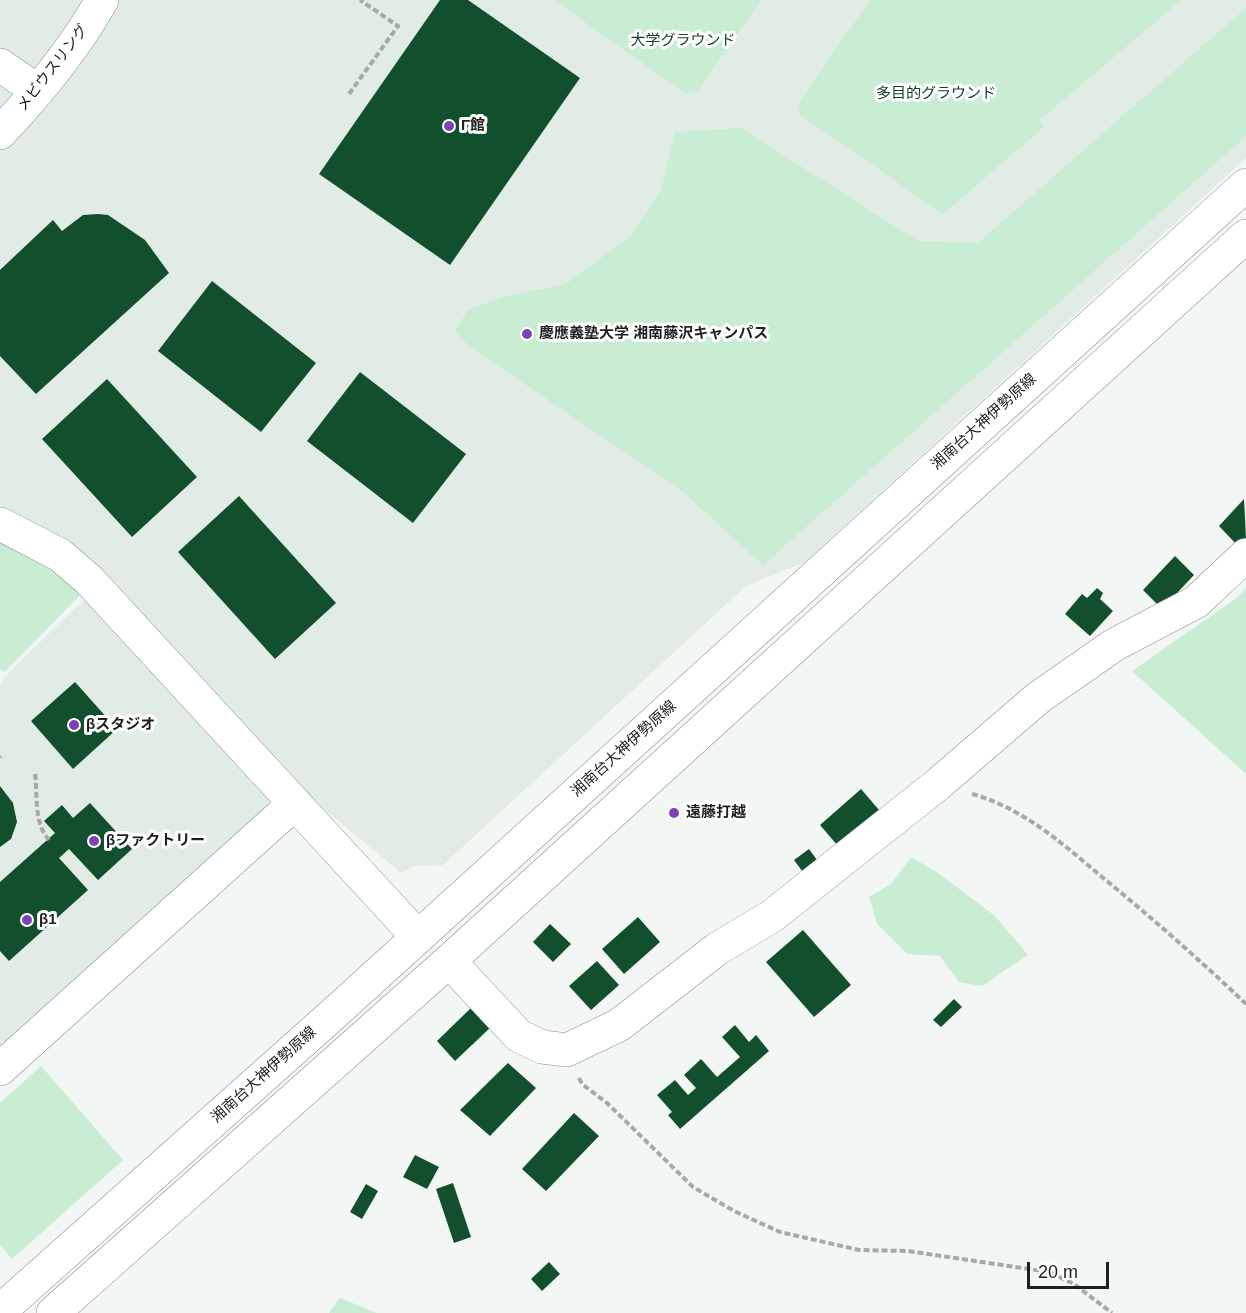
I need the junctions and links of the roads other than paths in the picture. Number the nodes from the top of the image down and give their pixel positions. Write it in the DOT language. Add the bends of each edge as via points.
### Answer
graph roads {
  1 [pos="102,0"];
  2 [pos="0,65"];
  3 [pos="38,91"];
  4 [pos="0,133"];
  5 [pos="1246,185"];
  6 [pos="1246,236"];
  7 [pos="0,524"];
  8 [pos="1246,555"];
  9 [pos="295,803"];
  10 [pos="417,936"];
  11 [pos="449,961"];
  12 [pos="0,1069"];
  13 [pos="0,1311"];
  14 [pos="53,1313"];
  1 -- 3 [label="street, メビウスリング" via="91,21"];
  2 -- 3 [label="street"];
  3 -- 4 [label="street, メビウスリング"];
  5 -- 10 [label="street, 湘南台大神伊勢原線"];
  6 -- 11 [label="street"];
  7 -- 9 [label="street" via="60,555 90,580"];
  8 -- 11 [label="street" via="1196,603 1114,645 1038,698 937,785 772,916 717,949 619,1025 567,1050 542,1047 519,1036"];
  9 -- 10 [label="street"];
  9 -- 12 [label="street"];
  10 -- 13 [label="street, 湘南台大神伊勢原線"];
  11 -- 14 [label="street"];
}
